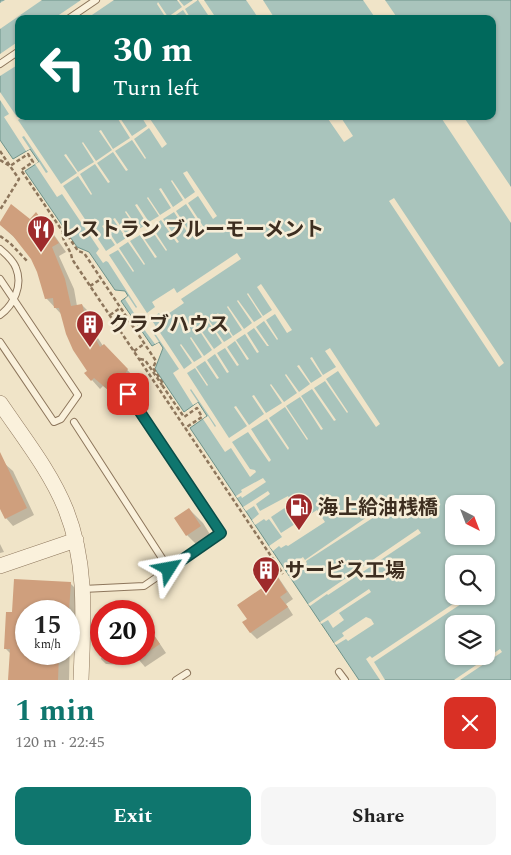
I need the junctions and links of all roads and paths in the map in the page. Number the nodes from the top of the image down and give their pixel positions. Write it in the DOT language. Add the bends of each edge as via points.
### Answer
graph roads {
  1 [pos="96,0"];
  2 [pos="74,15"];
  3 [pos="15,54"];
  4 [pos="0,64"];
  5 [pos="0,151"];
  6 [pos="0,160"];
  7 [pos="10,166"];
  8 [pos="0,201"];
  9 [pos="4,204"];
  10 [pos="0,210"];
  11 [pos="63,232"];
  12 [pos="0,249"];
  13 [pos="0,278"];
  14 [pos="101,279"];
  15 [pos="90,286"];
  16 [pos="14,299"];
  17 [pos="120,308"];
  18 [pos="0,315"];
  19 [pos="110,315"];
  20 [pos="0,342"];
  21 [pos="144,344"];
  22 [pos="134,351"];
  23 [pos="139,358"];
  24 [pos="162,385"];
  25 [pos="128,394"];
  26 [pos="0,403"];
  27 [pos="74,422"];
  28 [pos="185,428"];
  29 [pos="76,540"];
  30 [pos="0,566"];
  31 [pos="169,569"];
  32 [pos="283,574"];
  33 [pos="83,589"];
  34 [pos="339,672"];
  35 [pos="187,673"];
  36 [pos="81,680"];
  37 [pos="176,680"];
  38 [pos="345,680"];
  1 -- 2 [label="lane"];
  3 -- 4 [label="lane"];
  5 -- 7 [label="path"];
  6 -- 7 [label="path"];
  7 -- 9 [label="path" via="18,179"];
  7 -- 11 [label="path" via="28,154 33,162 21,170"];
  8 -- 9 [label="path"];
  9 -- 10 [label="path"];
  11 -- 14 [label="path" via="78,251 84,253"];
  11 -- 15 [label="path" via="62,238 72,259"];
  12 -- 16 [label="lane" via="17,270"];
  13 -- 16 [label="lane"];
  14 -- 15 [label="path"];
  14 -- 17 [label="path"];
  15 -- 19 [label="path"];
  16 -- 18 [label="lane"];
  16 -- 20 [label="lane" via="78,395 61,418 54,422"];
  17 -- 19 [label="path"];
  17 -- 21 [label="path"];
  19 -- 22 [label="path"];
  21 -- 22 [label="path"];
  21 -- 24 [label="path" via="156,361 153,368"];
  22 -- 23 [label="path"];
  23 -- 24 [label="path" via="145,360"];
  23 -- 28 [label="path"];
  24 -- 28 [label="path" via="184,417 197,408 202,416"];
  25 -- 31 [label="lane" via="221,533"];
  26 -- 29 [label="street" via="51,479"];
  27 -- 31 [label="lane"];
  28 -- 32 [label="path"];
  29 -- 30 [label="street"];
  29 -- 33 [label="street"];
  31 -- 33 [label="lane" via="144,586"];
  33 -- 36 [label="street"];
  34 -- 38 [label="lane"];
  35 -- 37 [label="lane"];
}
